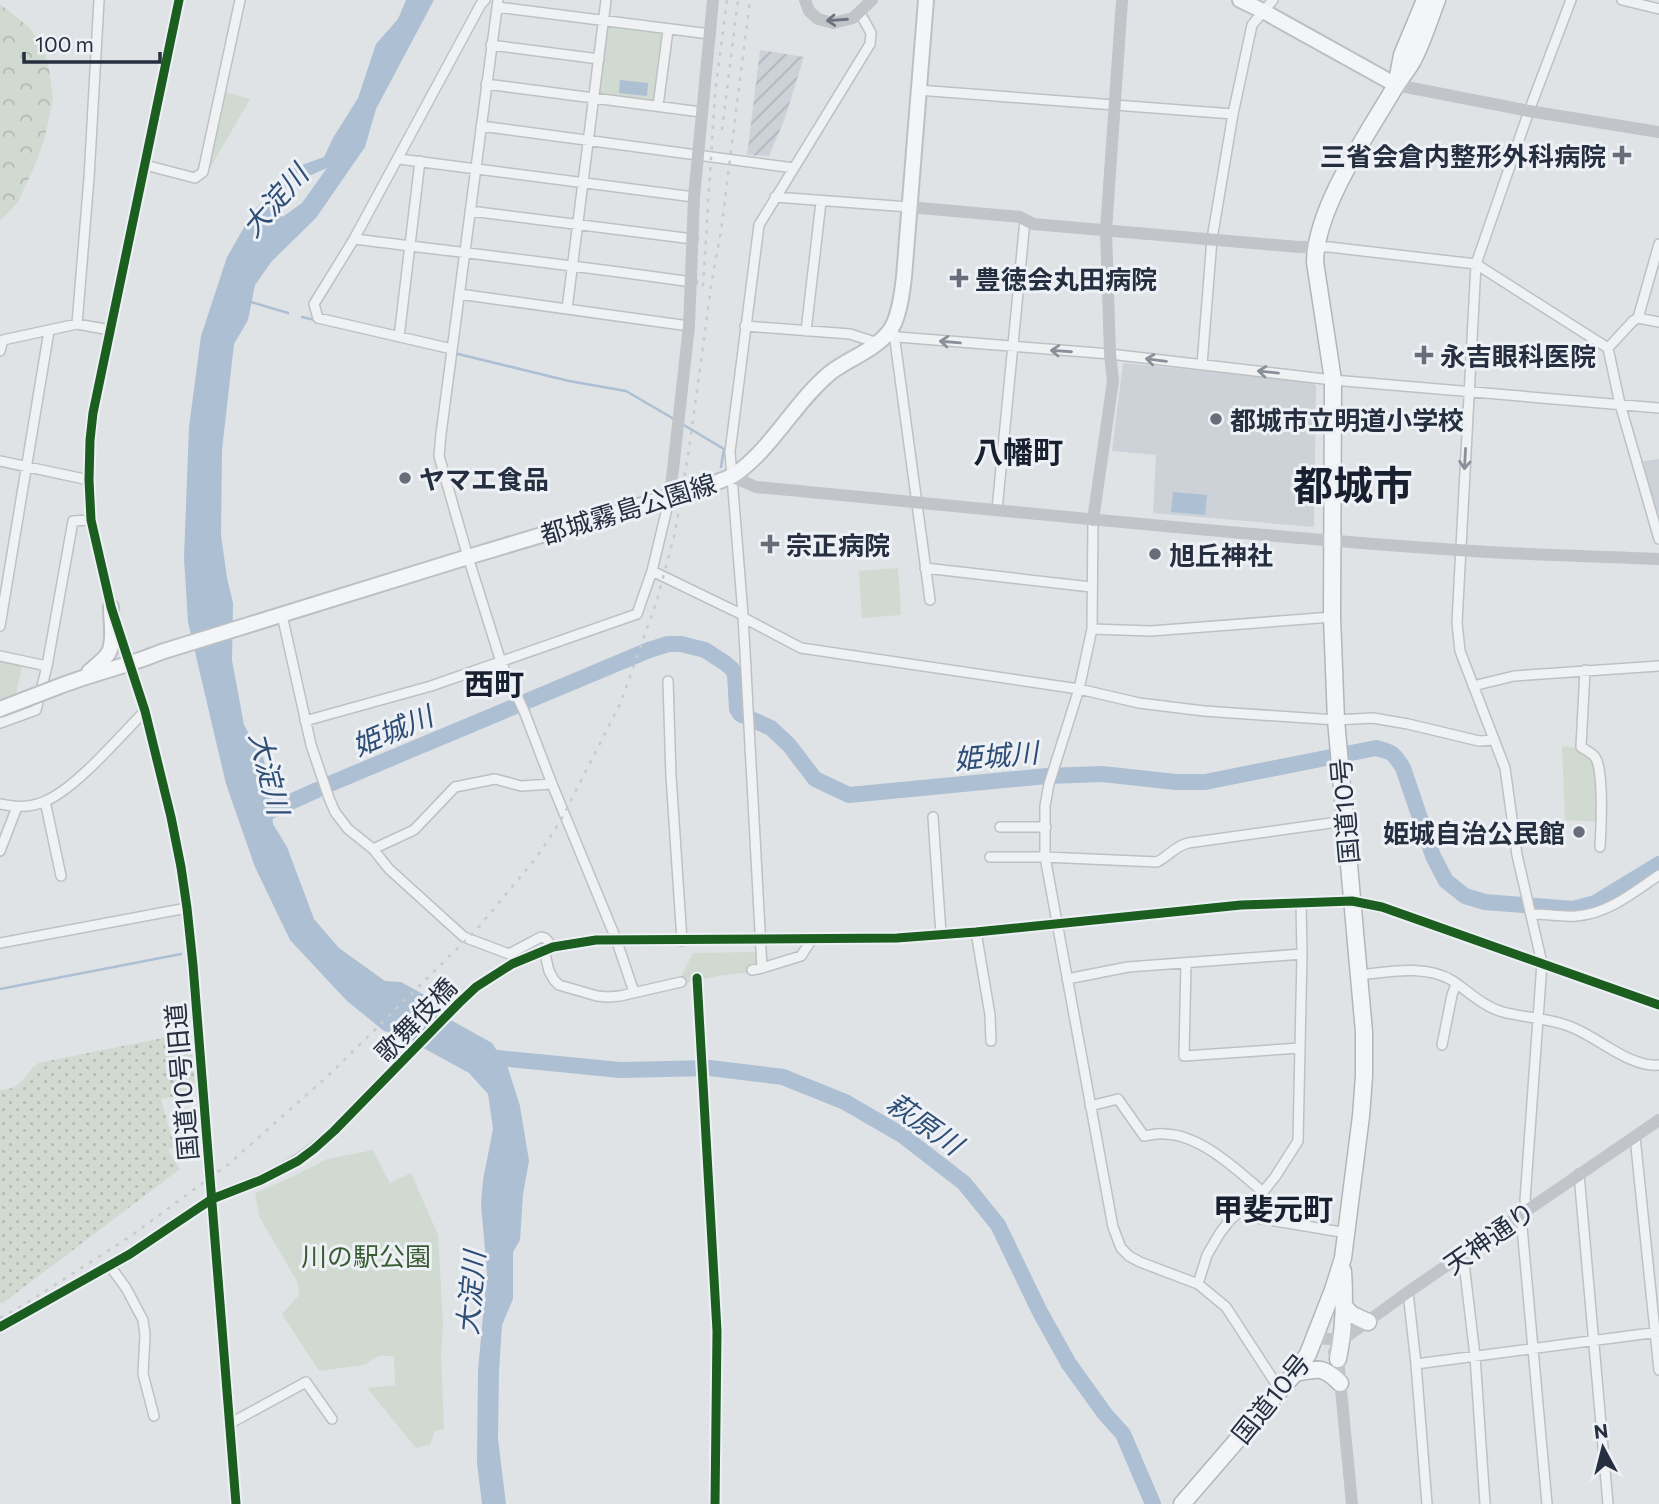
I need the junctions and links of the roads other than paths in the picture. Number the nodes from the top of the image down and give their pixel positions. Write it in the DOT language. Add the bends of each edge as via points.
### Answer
graph roads {
  1 [pos="99,0"];
  2 [pos="179,0"];
  3 [pos="240,0"];
  4 [pos="485,0"];
  5 [pos="606,0"];
  6 [pos="713,0"];
  7 [pos="805,0"];
  8 [pos="872,0"];
  9 [pos="926,0"];
  10 [pos="1122,0"];
  11 [pos="1240,0"];
  12 [pos="1425,0"];
  13 [pos="1437,0"];
  14 [pos="1571,0"];
  15 [pos="1622,0"];
  16 [pos="497,4"];
  17 [pos="1268,6"];
  18 [pos="1659,9"];
  19 [pos="860,13"];
  20 [pos="604,21"];
  21 [pos="668,30"];
  22 [pos="710,34"];
  23 [pos="491,45"];
  24 [pos="598,59"];
  25 [pos="486,84"];
  26 [pos="1396,85"];
  27 [pos="918,90"];
  28 [pos="594,98"];
  29 [pos="1114,105"];
  30 [pos="658,106"];
  31 [pos="1529,111"];
  32 [pos="701,112"];
  33 [pos="1233,114"];
  34 [pos="481,125"];
  35 [pos="1659,132"];
  36 [pos="588,141"];
  37 [pos="698,154"];
  38 [pos="399,159"];
  39 [pos="420,161"];
  40 [pos="145,164"];
  41 [pos="794,167"];
  42 [pos="476,169"];
  43 [pos="583,183"];
  44 [pos="694,197"];
  45 [pos="775,197"];
  46 [pos="821,202"];
  47 [pos="909,207"];
  48 [pos="470,211"];
  49 [pos="1025,220"];
  50 [pos="578,224"];
  51 [pos="1106,230"];
  52 [pos="354,239"];
  53 [pos="693,239"];
  54 [pos="1212,239"];
  55 [pos="1659,244"];
  56 [pos="411,246"];
  57 [pos="1315,247"];
  58 [pos="464,254"];
  59 [pos="1476,264"];
  60 [pos="573,265"];
  61 [pos="692,282"];
  62 [pos="459,294"];
  63 [pos="567,309"];
  64 [pos="1639,318"];
  65 [pos="1659,322"];
  66 [pos="76,324"];
  67 [pos="689,326"];
  68 [pos="746,326"];
  69 [pos="110,330"];
  70 [pos="48,331"];
  71 [pos="806,331"];
  72 [pos="890,332"];
  73 [pos="399,337"];
  74 [pos="878,342"];
  75 [pos="1012,347"];
  76 [pos="1608,348"];
  77 [pos="0,351"];
  78 [pos="452,352"];
  79 [pos="1110,354"];
  80 [pos="1202,365"];
  81 [pos="1333,380"];
  82 [pos="1469,391"];
  83 [pos="1620,404"];
  84 [pos="1659,408"];
  85 [pos="0,461"];
  86 [pos="27,466"];
  87 [pos="731,476"];
  88 [pos="89,480"];
  89 [pos="670,496"];
  90 [pos="916,502"];
  91 [pos="997,510"];
  92 [pos="91,520"];
  93 [pos="1093,520"];
  94 [pos="1659,539"];
  95 [pos="1332,541"];
  96 [pos="1461,551"];
  97 [pos="468,557"];
  98 [pos="1659,559"];
  99 [pos="925,568"];
  100 [pos="652,571"];
  101 [pos="1091,587"];
  102 [pos="930,600"];
  103 [pos="111,607"];
  104 [pos="279,616"];
  105 [pos="743,616"];
  106 [pos="1332,617"];
  107 [pos="0,626"];
  108 [pos="1092,629"];
  109 [pos="0,656"];
  110 [pos="501,662"];
  111 [pos="131,663"];
  112 [pos="47,666"];
  113 [pos="1659,666"];
  114 [pos="1585,670"];
  115 [pos="85,676"];
  116 [pos="668,681"];
  117 [pos="1474,686"];
  118 [pos="1079,689"];
  119 [pos="0,709"];
  120 [pos="145,711"];
  121 [pos="1336,720"];
  122 [pos="305,721"];
  123 [pos="0,723"];
  124 [pos="1494,740"];
  125 [pos="552,785"];
  126 [pos="46,801"];
  127 [pos="0,804"];
  128 [pos="17,807"];
  129 [pos="933,817"];
  130 [pos="1345,821"];
  131 [pos="1000,827"];
  132 [pos="1046,827"];
  133 [pos="1600,847"];
  134 [pos="373,849"];
  135 [pos="0,851"];
  136 [pos="990,857"];
  137 [pos="1045,857"];
  138 [pos="61,876"];
  139 [pos="1659,878"];
  140 [pos="1352,901"];
  141 [pos="1301,903"];
  142 [pos="187,908"];
  143 [pos="1532,913"];
  144 [pos="1057,924"];
  145 [pos="976,932"];
  146 [pos="941,934"];
  147 [pos="759,938"];
  148 [pos="616,939"];
  149 [pos="812,939"];
  150 [pos="682,941"];
  151 [pos="0,943"];
  152 [pos="549,949"];
  153 [pos="1302,954"];
  154 [pos="1542,963"];
  155 [pos="1186,964"];
  156 [pos="1359,975"];
  157 [pos="1067,979"];
  158 [pos="681,982"];
  159 [pos="1456,984"];
  160 [pos="634,992"];
  161 [pos="1659,1005"];
  162 [pos="1537,1019"];
  163 [pos="991,1041"];
  164 [pos="1442,1045"];
  165 [pos="1300,1048"];
  166 [pos="1659,1065"];
  167 [pos="1090,1106"];
  168 [pos="1657,1125"];
  169 [pos="1635,1137"];
  170 [pos="1579,1174"];
  171 [pos="1263,1192"];
  172 [pos="212,1199"];
  173 [pos="1244,1208"];
  174 [pos="1525,1212"];
  175 [pos="1347,1233"];
  176 [pos="1463,1255"];
  177 [pos="1343,1258"];
  178 [pos="110,1266"];
  179 [pos="1198,1284"];
  180 [pos="1408,1292"];
  181 [pos="1344,1306"];
  182 [pos="1368,1322"];
  183 [pos="0,1327"];
  184 [pos="1657,1333"];
  185 [pos="1315,1338"];
  186 [pos="1342,1340"];
  187 [pos="1594,1341"];
  188 [pos="1533,1349"];
  189 [pos="1475,1356"];
  190 [pos="1338,1359"];
  191 [pos="1416,1364"];
  192 [pos="1659,1370"];
  193 [pos="1295,1373"];
  194 [pos="1340,1383"];
  195 [pos="1280,1390"];
  196 [pos="153,1416"];
  197 [pos="332,1419"];
  198 [pos="229,1424"];
  199 [pos="236,1504"];
  200 [pos="1182,1504"];
  201 [pos="1352,1504"];
  202 [pos="1427,1504"];
  203 [pos="1486,1504"];
  204 [pos="1547,1504"];
  205 [pos="1608,1504"];
  1 -- 66 [label="street"];
  2 -- 40 [label="street, 国道10号旧道"];
  3 -- 40 [label="street" via="203,172 195,178"];
  4 -- 38 [label="street"];
  5 -- 20 [label="street"];
  6 -- 22 [label="street"];
  19 -- 7 [label="street, one-way" via="833,23 818,19"];
  8 -- 19 [label="street"];
  9 -- 27 [label="main road"];
  10 -- 29 [label="street"];
  11 -- 17 [label="main road"];
  12 -- 26 [label="highway, 国道10号" via="1402,55"];
  13 -- 26 [label="highway, 国道10号" via="1413,60"];
  14 -- 31 [label="street"];
  15 -- 18 [label="street"];
  16 -- 20 [label="street"];
  16 -- 23 [label="street"];
  17 -- 26 [label="main road"];
  17 -- 33 [label="street" via="1252,25"];
  19 -- 41 [label="street" via="871,33 870,44"];
  20 -- 21 [label="street"];
  20 -- 24 [label="street"];
  21 -- 22 [label="street"];
  21 -- 30 [label="street"];
  22 -- 32 [label="street"];
  23 -- 24 [label="street"];
  23 -- 25 [label="street"];
  24 -- 28 [label="street"];
  25 -- 28 [label="street"];
  25 -- 34 [label="street"];
  26 -- 31 [label="street"];
  26 -- 57 [label="highway, 国道10号" via="1335,192"];
  27 -- 29 [label="street"];
  27 -- 47 [label="main road"];
  28 -- 30 [label="street"];
  28 -- 36 [label="street"];
  29 -- 33 [label="street"];
  29 -- 51 [label="street"];
  30 -- 32 [label="street"];
  31 -- 35 [label="street"];
  31 -- 59 [label="street"];
  32 -- 37 [label="street"];
  33 -- 54 [label="street"];
  34 -- 36 [label="street"];
  34 -- 42 [label="street"];
  36 -- 37 [label="street"];
  36 -- 43 [label="street"];
  37 -- 41 [label="street"];
  37 -- 44 [label="street"];
  38 -- 39 [label="street"];
  38 -- 52 [label="street"];
  39 -- 42 [label="street"];
  39 -- 56 [label="street"];
  40 -- 69 [label="street, 国道10号旧道"];
  41 -- 45 [label="street"];
  42 -- 43 [label="street"];
  42 -- 48 [label="street"];
  43 -- 44 [label="street"];
  43 -- 50 [label="street"];
  44 -- 53 [label="street"];
  45 -- 46 [label="street"];
  45 -- 68 [label="street" via="760,225"];
  46 -- 47 [label="street"];
  46 -- 71 [label="street"];
  47 -- 49 [label="street"];
  47 -- 72 [label="main road" via="904,277"];
  48 -- 50 [label="street"];
  48 -- 58 [label="street"];
  49 -- 51 [label="street"];
  49 -- 75 [label="street"];
  50 -- 53 [label="street"];
  50 -- 60 [label="street"];
  51 -- 54 [label="street"];
  51 -- 79 [label="street"];
  52 -- 56 [label="street"];
  52 -- 73 [label="street" via="314,304 318,318"];
  53 -- 61 [label="street"];
  54 -- 57 [label="street"];
  54 -- 80 [label="street"];
  55 -- 64 [label="street"];
  56 -- 58 [label="street"];
  56 -- 73 [label="street"];
  57 -- 59 [label="street"];
  57 -- 81 [label="highway, 国道10号"];
  58 -- 60 [label="street"];
  58 -- 62 [label="street"];
  59 -- 76 [label="street"];
  59 -- 82 [label="street"];
  60 -- 61 [label="street"];
  60 -- 63 [label="street"];
  61 -- 67 [label="street"];
  62 -- 63 [label="street"];
  62 -- 78 [label="street"];
  63 -- 67 [label="street"];
  64 -- 65 [label="street"];
  64 -- 76 [label="street"];
  66 -- 69 [label="street"];
  66 -- 70 [label="street"];
  67 -- 89 [label="street"];
  68 -- 71 [label="street"];
  68 -- 87 [label="street"];
  69 -- 88 [label="street, 国道10号旧道" via="93,413"];
  70 -- 77 [label="street" via="3,340"];
  70 -- 86 [label="street"];
  71 -- 74 [label="street" via="850,334"];
  72 -- 74 [label="main road, 都城霧島公園線"];
  75 -- 72 [label="street, one-way" via="898,337"];
  72 -- 90 [label="street" via="895,341"];
  73 -- 78 [label="street"];
  74 -- 87 [label="main road, 都城霧島公園線" via="830,373 749,463"];
  79 -- 75 [label="street, one-way"];
  75 -- 91 [label="street"];
  76 -- 83 [label="street"];
  78 -- 97 [label="street" via="439,456"];
  80 -- 79 [label="street, one-way"];
  79 -- 93 [label="street" via="1113,381"];
  81 -- 80 [label="street, one-way"];
  81 -- 82 [label="street"];
  81 -- 95 [label="highway, 国道10号"];
  82 -- 83 [label="street"];
  82 -- 96 [label="street, one-way"];
  83 -- 84 [label="street"];
  83 -- 94 [label="street"];
  85 -- 86 [label="street"];
  86 -- 88 [label="street"];
  86 -- 107 [label="street"];
  87 -- 89 [label="main road, 都城霧島公園線"];
  87 -- 90 [label="street" via="756,487"];
  87 -- 105 [label="street"];
  88 -- 92 [label="street, 国道10号旧道"];
  89 -- 97 [label="main road, 都城霧島公園線"];
  89 -- 100 [label="street"];
  90 -- 91 [label="street"];
  90 -- 99 [label="street"];
  91 -- 93 [label="street"];
  92 -- 103 [label="street, 国道10号旧道"];
  92 -- 112 [label="street" via="73,521"];
  93 -- 95 [label="street"];
  93 -- 101 [label="street"];
  95 -- 96 [label="street"];
  95 -- 106 [label="highway, 国道10号"];
  96 -- 98 [label="street"];
  96 -- 117 [label="street" via="1457,622 1460,651"];
  97 -- 104 [label="main road, 都城霧島公園線"];
  97 -- 110 [label="street"];
  99 -- 101 [label="street"];
  99 -- 102 [label="street"];
  100 -- 105 [label="street"];
  100 -- 110 [label="street" via="637,614"];
  101 -- 108 [label="street"];
  103 -- 111 [label="street, 国道10号旧道"];
  103 -- 115 [label="main road" via="110,650"];
  104 -- 111 [label="main road, 都城霧島公園線"];
  104 -- 122 [label="street"];
  105 -- 118 [label="street" via="801,648"];
  105 -- 147 [label="street"];
  106 -- 108 [label="street" via="1152,631"];
  106 -- 121 [label="highway, 国道10号"];
  108 -- 118 [label="street"];
  109 -- 112 [label="street"];
  110 -- 122 [label="street"];
  110 -- 125 [label="street"];
  111 -- 115 [label="main road, 都城霧島公園線"];
  111 -- 120 [label="street, 国道10号旧道"];
  112 -- 123 [label="street" via="36,710"];
  113 -- 114 [label="street"];
  114 -- 117 [label="street" via="1514,676"];
  114 -- 133 [label="street" via="1581,747 1597,761"];
  115 -- 119 [label="main road, 都城霧島公園線, bridge"];
  116 -- 150 [label="street"];
  117 -- 124 [label="street"];
  118 -- 121 [label="street" via="1204,711"];
  118 -- 132 [label="street" via="1049,784"];
  120 -- 126 [label="street" via="81,775"];
  120 -- 142 [label="street, 国道10号旧道"];
  121 -- 124 [label="street" via="1373,718 1479,741"];
  121 -- 130 [label="highway, 国道10号"];
  122 -- 134 [label="street" via="335,812"];
  124 -- 143 [label="street" via="1505,768 1517,855"];
  125 -- 134 [label="street" via="521,786 495,779 455,787 414,830"];
  125 -- 148 [label="street"];
  126 -- 128 [label="street"];
  126 -- 138 [label="street"];
  127 -- 128 [label="street"];
  128 -- 135 [label="street"];
  129 -- 146 [label="street"];
  130 -- 137 [label="street" via="1179,845 1157,862"];
  130 -- 140 [label="highway, 国道10号"];
  131 -- 132 [label="street"];
  132 -- 137 [label="street"];
  134 -- 152 [label="street" via="464,937 509,954 541,937"];
  136 -- 137 [label="street"];
  137 -- 144 [label="street"];
  139 -- 143 [label="street" via="1596,913"];
  140 -- 141 [label="street, 歌舞伎橋"];
  140 -- 154 [label="street, 歌舞伎橋" via="1382,907"];
  140 -- 156 [label="highway, 国道10号"];
  141 -- 144 [label="street, 歌舞伎橋"];
  141 -- 153 [label="street"];
  142 -- 151 [label="street"];
  142 -- 172 [label="street, 国道10号旧道"];
  143 -- 154 [label="street"];
  144 -- 145 [label="street, 歌舞伎橋"];
  144 -- 157 [label="street"];
  145 -- 146 [label="street, 歌舞伎橋"];
  145 -- 163 [label="street"];
  146 -- 149 [label="street, 歌舞伎橋"];
  147 -- 149 [label="street, 歌舞伎橋"];
  147 -- 149 [label="street" via="757,969 801,956"];
  147 -- 150 [label="street, 歌舞伎橋"];
  148 -- 150 [label="street, 歌舞伎橋"];
  148 -- 152 [label="street, 歌舞伎橋"];
  148 -- 160 [label="street"];
  152 -- 160 [label="street" via="549,971 559,985 608,998"];
  152 -- 172 [label="street, 歌舞伎橋" via="512,964 476,987 334,1132 298,1161"];
  153 -- 155 [label="street"];
  153 -- 165 [label="street"];
  154 -- 161 [label="street, 歌舞伎橋"];
  154 -- 162 [label="street"];
  155 -- 157 [label="street" via="1128,967"];
  155 -- 165 [label="street" via="1184,1056"];
  156 -- 159 [label="street" via="1436,973"];
  156 -- 175 [label="highway, 国道10号" via="1364,1076"];
  157 -- 167 [label="street"];
  158 -- 160 [label="street"];
  159 -- 162 [label="street" via="1501,1012"];
  159 -- 164 [label="street"];
  162 -- 166 [label="street" via="1571,1027 1633,1060"];
  162 -- 174 [label="street"];
  165 -- 171 [label="street" via="1298,1141"];
  167 -- 171 [label="street" via="1118,1099 1144,1136 1167,1133 1195,1141"];
  167 -- 179 [label="street" via="1121,1248 1140,1262"];
  168 -- 169 [label="street, 天神通り"];
  169 -- 170 [label="street, 天神通り"];
  169 -- 184 [label="street"];
  170 -- 174 [label="street, 天神通り"];
  170 -- 187 [label="street"];
  171 -- 173 [label="street"];
  172 -- 178 [label="street"];
  172 -- 198 [label="street, 国道10号旧道"];
  173 -- 175 [label="street" via="1257,1218"];
  173 -- 179 [label="street" via="1213,1244"];
  174 -- 176 [label="street, 天神通り"];
  174 -- 188 [label="street"];
  175 -- 177 [label="highway, 国道10号"];
  176 -- 180 [label="street, 天神通り"];
  176 -- 189 [label="street"];
  177 -- 181 [label="highway"];
  177 -- 185 [label="highway, 国道10号"];
  178 -- 183 [label="street"];
  178 -- 196 [label="street" via="143,1320 143,1374"];
  179 -- 195 [label="street" via="1226,1307"];
  180 -- 182 [label="street, 天神通り"];
  180 -- 191 [label="street"];
  181 -- 182 [label="highway"];
  181 -- 186 [label="highway"];
  182 -- 186 [label="street, 天神通り"];
  184 -- 187 [label="street"];
  184 -- 192 [label="street"];
  185 -- 186 [label="street"];
  185 -- 190 [label="street" via="1332,1347"];
  185 -- 193 [label="highway, 国道10号"];
  186 -- 190 [label="highway"];
  187 -- 188 [label="street"];
  187 -- 205 [label="street"];
  188 -- 189 [label="street"];
  188 -- 204 [label="street"];
  189 -- 191 [label="street"];
  189 -- 203 [label="street"];
  190 -- 194 [label="street"];
  191 -- 202 [label="street"];
  193 -- 194 [label="highway" via="1319,1369"];
  193 -- 195 [label="highway, 国道10号"];
  194 -- 201 [label="street"];
  195 -- 200 [label="highway, 国道10号"];
  197 -- 198 [label="street" via="306,1381"];
  198 -- 199 [label="street, 国道10号旧道"];
}
